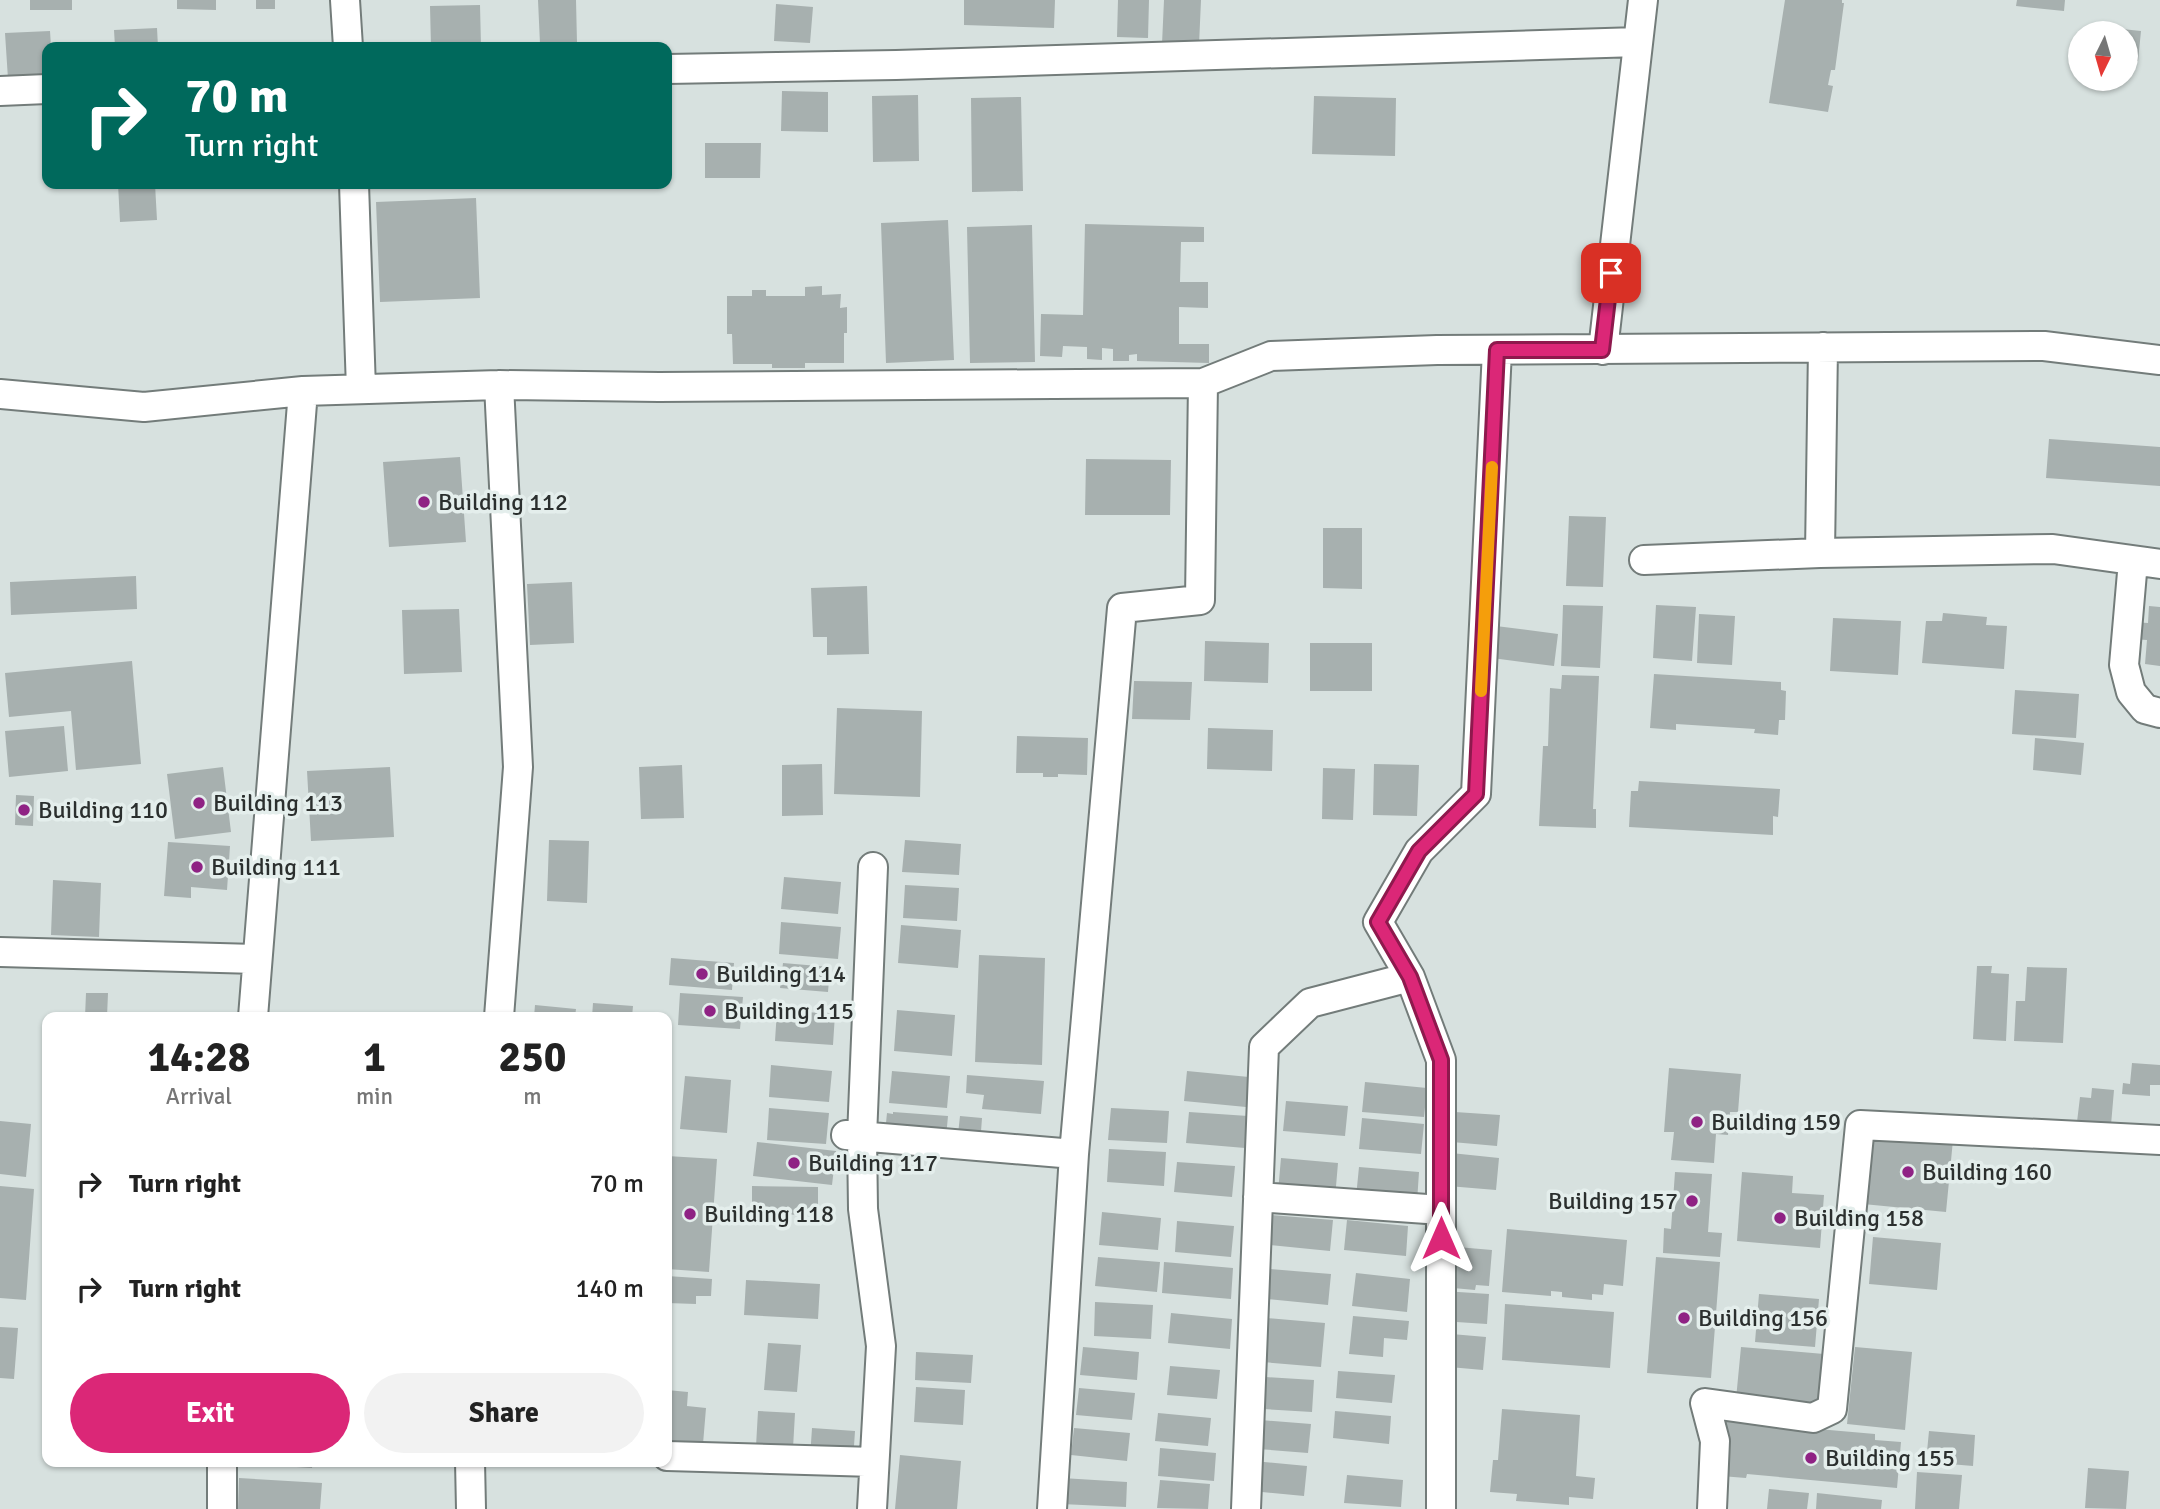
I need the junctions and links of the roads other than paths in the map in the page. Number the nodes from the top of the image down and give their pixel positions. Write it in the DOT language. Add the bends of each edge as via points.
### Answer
graph roads {
  1 [pos="345,0"];
  2 [pos="1643,0"];
  3 [pos="348,42"];
  4 [pos="1638,42"];
  5 [pos="672,69"];
  6 [pos="42,89"];
  7 [pos="0,91"];
  8 [pos="354,189"];
  9 [pos="1823,347"];
  10 [pos="1497,350"];
  11 [pos="1602,350"];
  12 [pos="2160,360"];
  13 [pos="1203,383"];
  14 [pos="499,386"];
  15 [pos="361,389"];
  16 [pos="303,391"];
  17 [pos="0,394"];
  18 [pos="1820,554"];
  19 [pos="1644,560"];
  20 [pos="2146,562"];
  21 [pos="2160,713"];
  22 [pos="873,867"];
  23 [pos="0,953"];
  24 [pos="257,958"];
  25 [pos="1410,977"];
  26 [pos="253,1012"];
  27 [pos="499,1012"];
  28 [pos="854,1136"];
  29 [pos="2160,1140"];
  30 [pos="1074,1154"];
  31 [pos="1258,1197"];
  32 [pos="1441,1210"];
  33 [pos="672,1456"];
  34 [pos="874,1462"];
  35 [pos="222,1467"];
  36 [pos="470,1467"];
  37 [pos="222,1509"];
  38 [pos="471,1509"];
  39 [pos="872,1509"];
  40 [pos="1052,1509"];
  41 [pos="1246,1509"];
  42 [pos="1441,1509"];
  43 [pos="1712,1509"];
  1 -- 3 [label="street"];
  2 -- 4 [label="street"];
  4 -- 5 [label="street"];
  4 -- 11 [label="street"];
  6 -- 7 [label="street"];
  8 -- 15 [label="street"];
  9 -- 11 [label="street"];
  9 -- 12 [label="street" via="2044,346"];
  9 -- 18 [label="street"];
  10 -- 11 [label="street"];
  10 -- 13 [label="street" via="1271,356"];
  10 -- 25 [label="street" via="1476,794 1419,851 1378,922"];
  13 -- 14 [label="street"];
  13 -- 30 [label="street" via="1200,600 1122,608"];
  14 -- 15 [label="street"];
  14 -- 27 [label="street" via="517,767"];
  15 -- 16 [label="street"];
  16 -- 17 [label="street" via="144,407"];
  16 -- 24 [label="street"];
  18 -- 19 [label="street"];
  18 -- 20 [label="street" via="2053,549"];
  20 -- 21 [label="street" via="2124,664 2131,692 2145,709"];
  22 -- 28 [label="street"];
  23 -- 24 [label="street"];
  24 -- 26 [label="street"];
  25 -- 31 [label="street" via="1310,1003 1264,1047"];
  25 -- 32 [label="street" via="1441,1060"];
  28 -- 30 [label="street"];
  28 -- 34 [label="street" via="881,1346"];
  29 -- 43 [label="street" via="1860,1125 1832,1409 1813,1418 1705,1403 1715,1441"];
  30 -- 40 [label="street"];
  31 -- 32 [label="street"];
  31 -- 41 [label="street"];
  32 -- 42 [label="street"];
  33 -- 34 [label="street"];
  34 -- 39 [label="street"];
  35 -- 37 [label="street"];
  36 -- 38 [label="street"];
}
